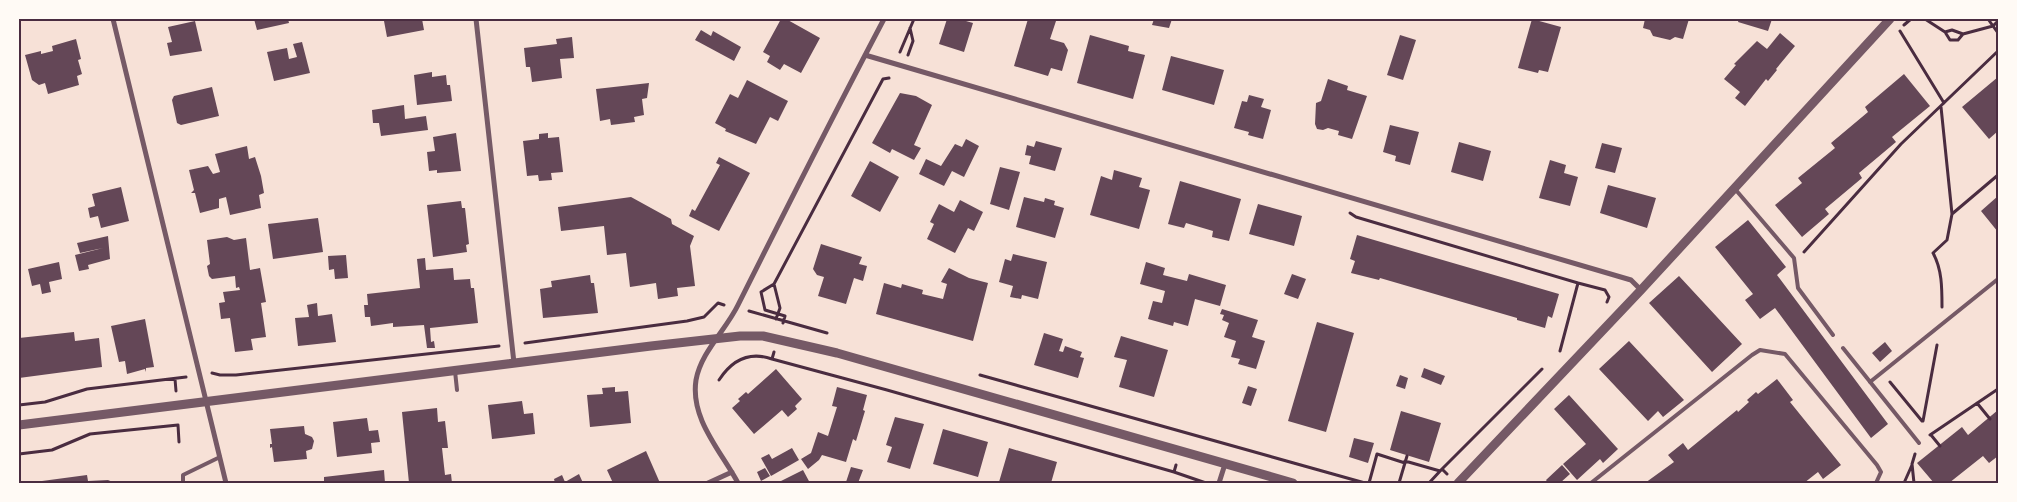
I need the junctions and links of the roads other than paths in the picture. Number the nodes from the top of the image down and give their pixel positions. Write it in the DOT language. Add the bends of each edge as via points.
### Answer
graph roads {
  1 [pos="113,19"];
  2 [pos="476,19"];
  3 [pos="884,19"];
  4 [pos="1890,19"];
  5 [pos="865,55"];
  6 [pos="1735,189"];
  7 [pos="1998,279"];
  8 [pos="1641,290"];
  9 [pos="1833,335"];
  10 [pos="717,338"];
  11 [pos="1843,348"];
  12 [pos="514,363"];
  13 [pos="455,370"];
  14 [pos="1870,382"];
  15 [pos="456,390"];
  16 [pos="206,402"];
  17 [pos="19,424"];
  18 [pos="1919,443"];
  19 [pos="220,457"];
  20 [pos="1225,464"];
  21 [pos="732,472"];
  22 [pos="183,483"];
  23 [pos="226,483"];
  24 [pos="708,483"];
  25 [pos="738,483"];
  26 [pos="1219,483"];
  27 [pos="1293,483"];
  28 [pos="1458,483"];
  29 [pos="1591,483"];
  30 [pos="1876,483"];
  1 -- 16 [label="street"];
  2 -- 12 [label="street"];
  3 -- 5 [label="street"];
  4 -- 6 [label="street"];
  5 -- 8 [label="street" via="1631,280"];
  5 -- 10 [label="street" via="737,307"];
  6 -- 8 [label="street"];
  6 -- 9 [label="lane" via="1794,258 1798,288"];
  7 -- 14 [label="lane"];
  8 -- 28 [label="street"];
  10 -- 12 [label="street"];
  10 -- 20 [label="street" via="779,338"];
  10 -- 21 [label="street" via="701,364 696,380 696,398 699,415"];
  11 -- 14 [label="lane"];
  12 -- 13 [label="street"];
  13 -- 15 [label="lane"];
  13 -- 16 [label="street"];
  14 -- 18 [label="lane"];
  16 -- 17 [label="street"];
  16 -- 19 [label="street"];
  19 -- 22 [label="lane" via="183,475"];
  19 -- 23 [label="street"];
  20 -- 26 [label="street"];
  20 -- 27 [label="street"];
  21 -- 24 [label="street"];
  21 -- 25 [label="street"];
  29 -- 30 [label="lane" via="1760,350 1785,354 1877,465 1881,472"];
}
